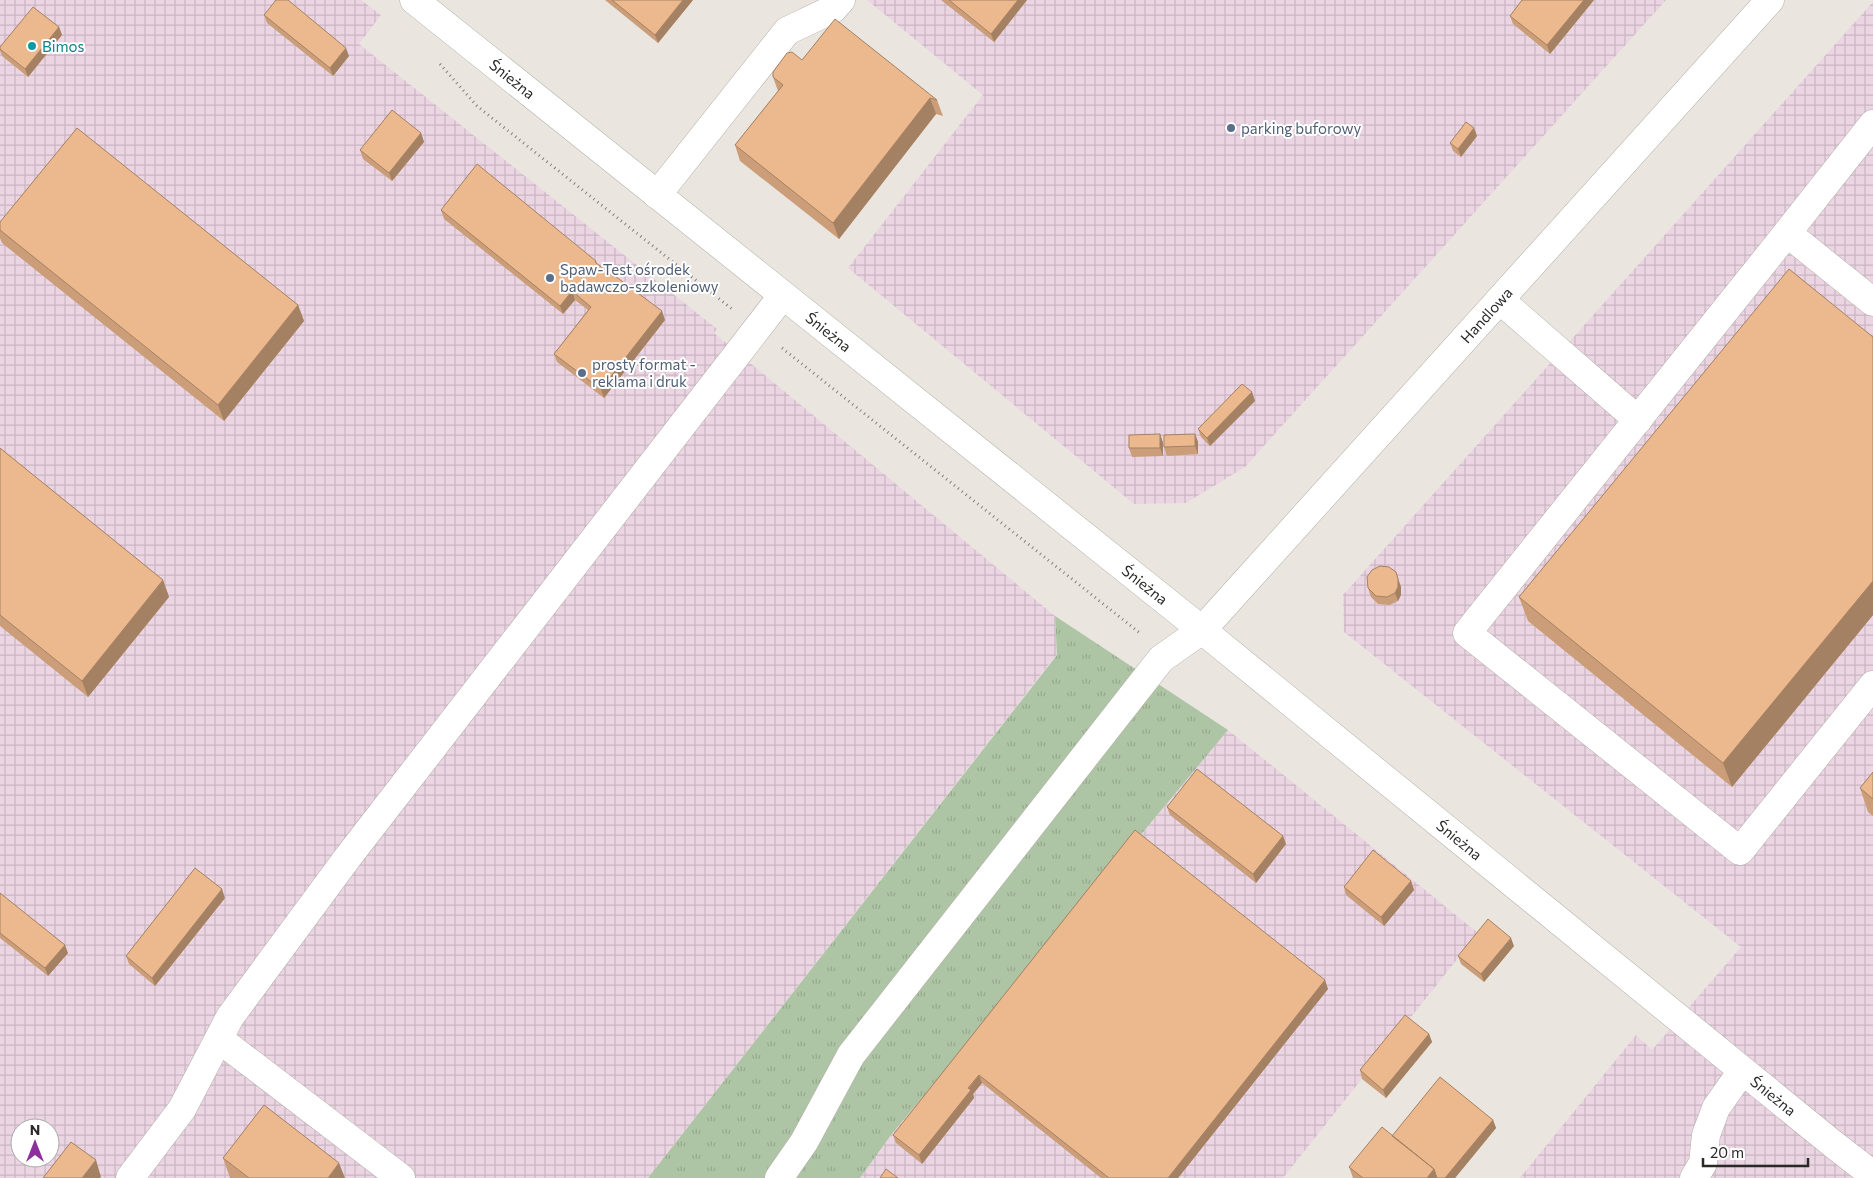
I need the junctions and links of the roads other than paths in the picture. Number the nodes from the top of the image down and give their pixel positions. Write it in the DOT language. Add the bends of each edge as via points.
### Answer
graph roads {
  1 [pos="414,0"];
  2 [pos="841,0"];
  3 [pos="1770,0"];
  4 [pos="1873,124"];
  5 [pos="657,195"];
  6 [pos="1787,233"];
  7 [pos="783,295"];
  8 [pos="1500,300"];
  9 [pos="1873,302"];
  10 [pos="1638,420"];
  11 [pos="1202,630"];
  12 [pos="1873,685"];
  13 [pos="219,1039"];
  14 [pos="1742,1071"];
  15 [pos="1873,1175"];
  16 [pos="130,1178"];
  17 [pos="401,1178"];
  18 [pos="779,1178"];
  19 [pos="1694,1178"];
  1 -- 5 [label="street, Śnieżna"];
  2 -- 5 [label="street" via="834,9 787,31"];
  3 -- 8 [label="street, Handlowa"];
  4 -- 6 [label="street"];
  5 -- 7 [label="street, Śnieżna"];
  6 -- 9 [label="street"];
  6 -- 10 [label="street"];
  7 -- 11 [label="street, Śnieżna"];
  7 -- 13 [label="street" via="348,857 230,1017"];
  8 -- 10 [label="street"];
  8 -- 11 [label="street, Handlowa"];
  10 -- 12 [label="street" via="1467,633 1740,851"];
  11 -- 14 [label="street, Śnieżna"];
  11 -- 18 [label="street, Handlowa" via="1161,658 902,988 851,1055 804,1142"];
  13 -- 16 [label="street" via="182,1109"];
  13 -- 17 [label="street"];
  14 -- 15 [label="street, Śnieżna"];
  14 -- 19 [label="street" via="1716,1108 1706,1134 1703,1162"];
}
